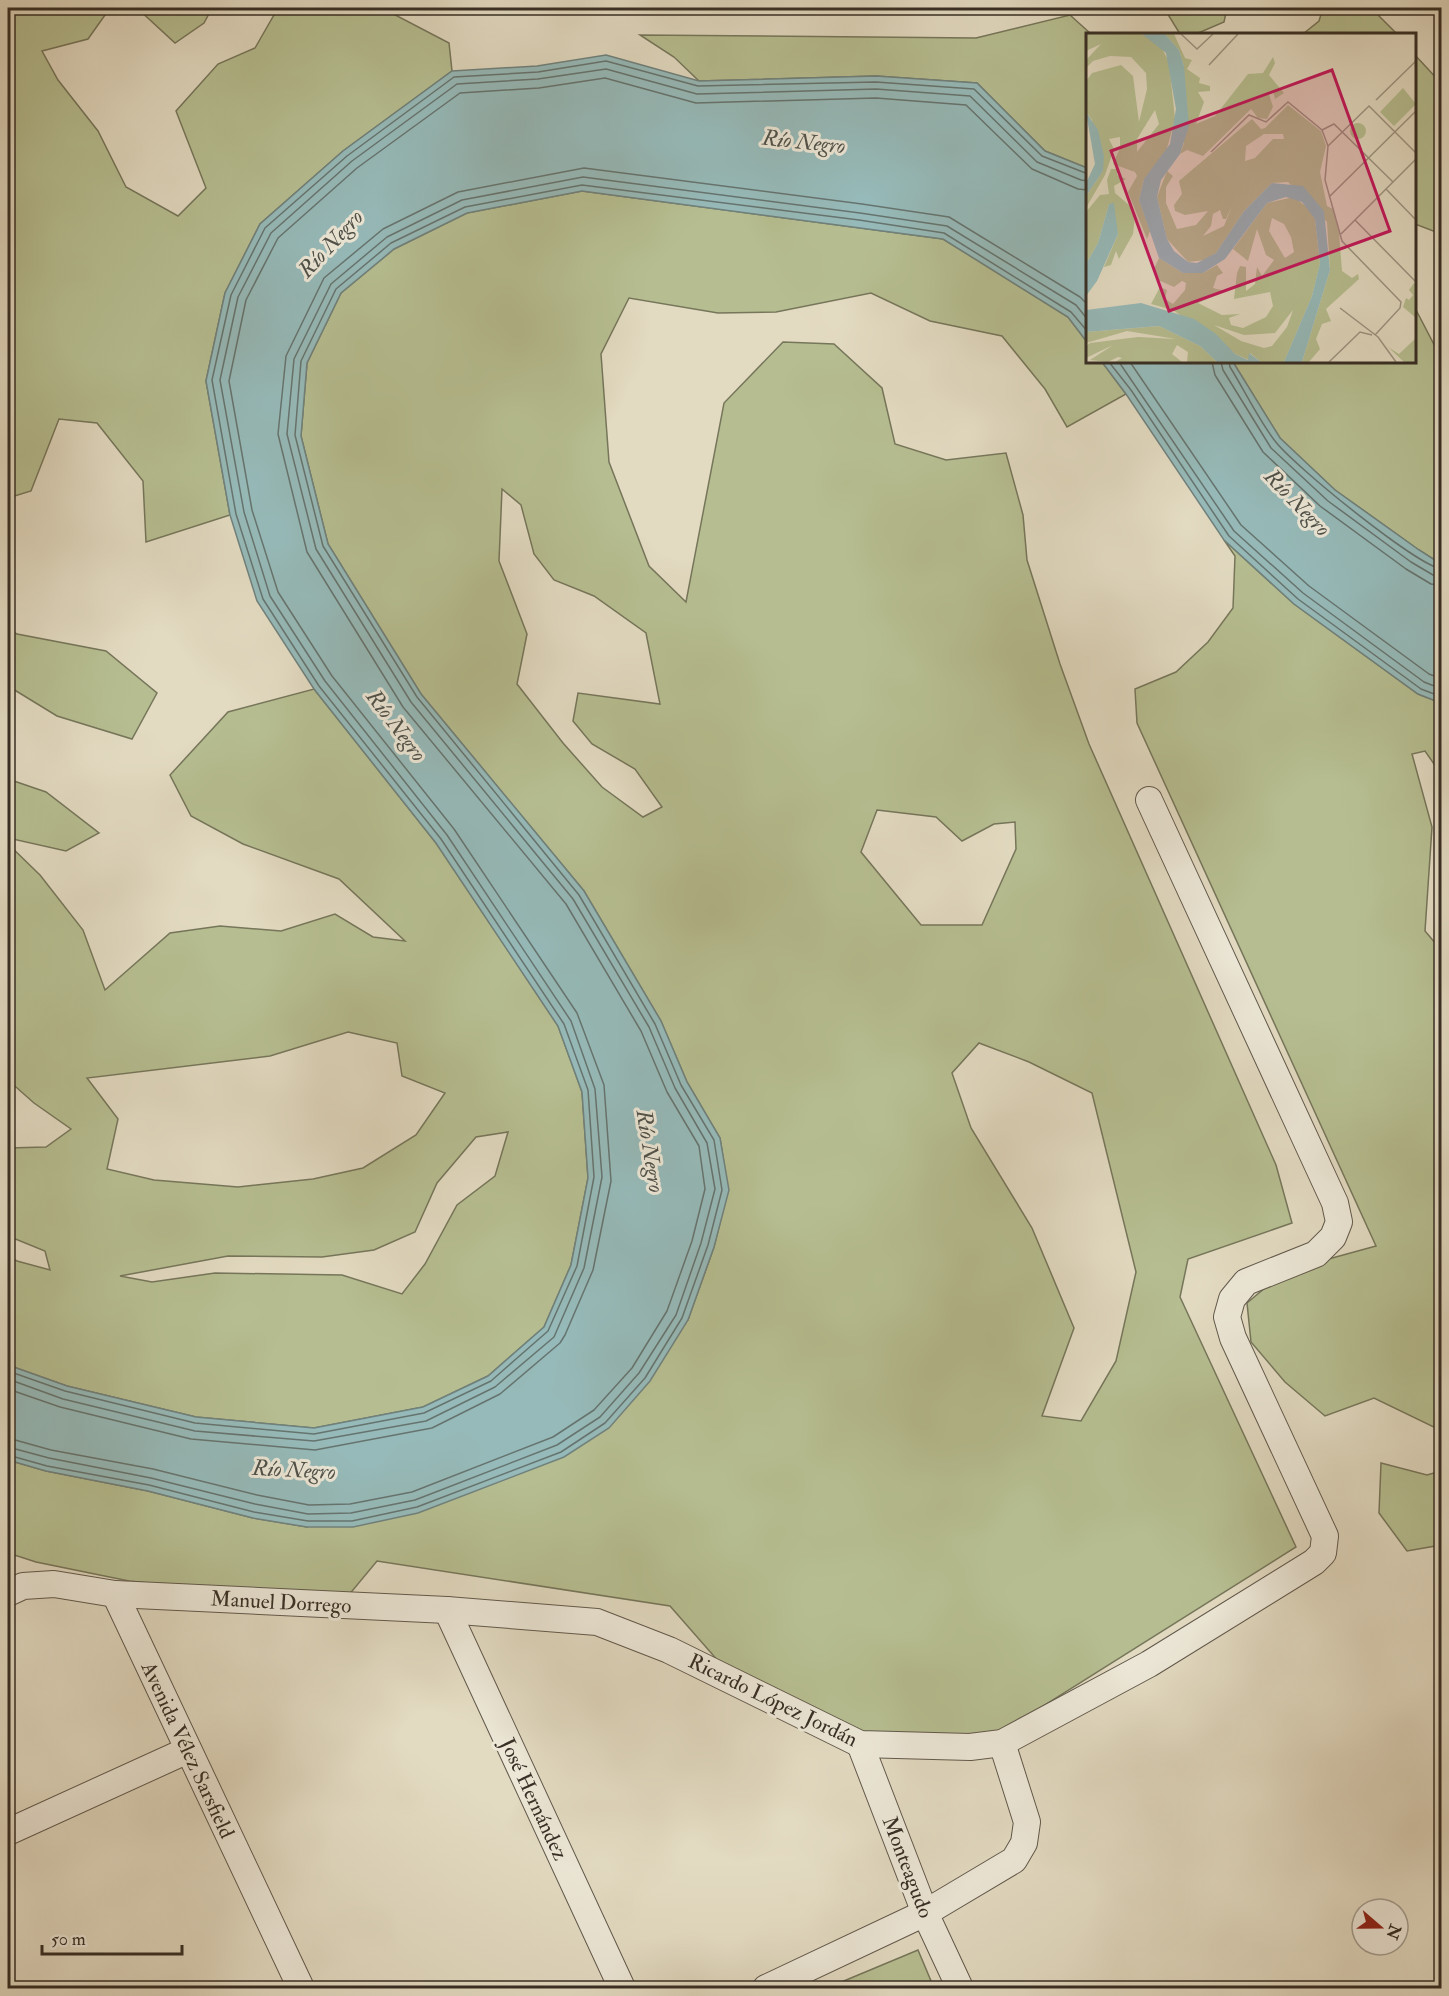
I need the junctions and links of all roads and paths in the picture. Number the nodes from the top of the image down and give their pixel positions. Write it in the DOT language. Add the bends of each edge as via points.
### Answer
graph roads {
  1 [pos="1149,800"];
  2 [pos="15,1590"];
  3 [pos="115,1594"];
  4 [pos="447,1610"];
  5 [pos="1002,1743"];
  6 [pos="860,1744"];
  7 [pos="188,1750"];
  8 [pos="8,1832"];
  9 [pos="925,1913"];
  10 [pos="301,1989"];
  11 [pos="622,1989"];
  12 [pos="766,1989"];
  13 [pos="960,1989"];
  1 -- 5 [label="street, Ricardo López Jordán" via="1335,1203 1339,1222 1333,1238 1316,1254 1246,1282 1232,1299 1227,1317 1233,1338 1325,1536 1323,1552 1314,1562 1149,1664"];
  2 -- 3 [label="street" via="54,1584"];
  3 -- 4 [label="street, Manuel Dorrego"];
  3 -- 7 [label="street, Avenida Vélez Sarsfield"];
  4 -- 6 [label="street, Ricardo López Jordán" via="597,1622 669,1650"];
  4 -- 11 [label="street, José Hernández"];
  5 -- 6 [label="street, Ricardo López Jordán" via="970,1747"];
  5 -- 9 [label="street" via="1028,1822 1024,1843 1014,1860"];
  6 -- 9 [label="street, Monteagudo"];
  7 -- 8 [label="street"];
  7 -- 10 [label="street, Avenida Vélez Sarsfield"];
  9 -- 12 [label="street"];
  9 -- 13 [label="street, Monteagudo"];
}
